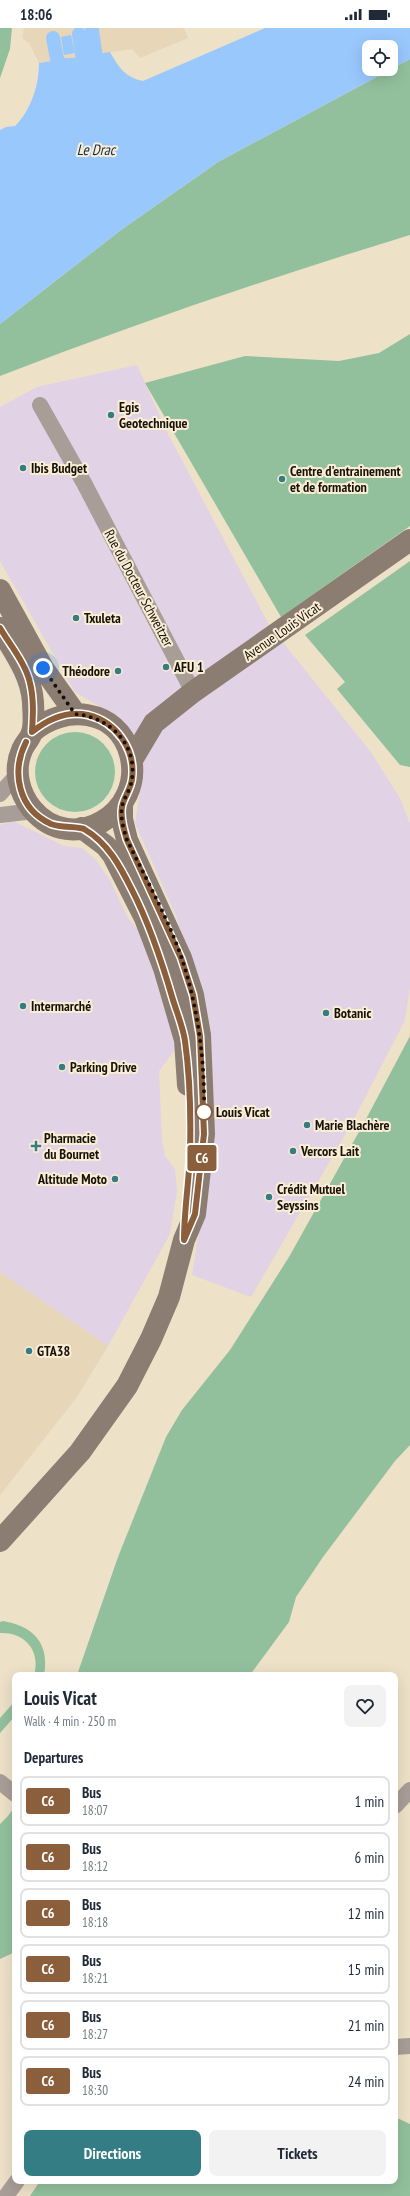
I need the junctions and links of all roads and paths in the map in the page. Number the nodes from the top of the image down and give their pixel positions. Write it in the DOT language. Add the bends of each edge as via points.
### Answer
graph roads {
  1 [pos="40,405"];
  2 [pos="410,540"];
  3 [pos="0,590"];
  4 [pos="0,628"];
  5 [pos="193,692"];
  6 [pos="75,714"];
  7 [pos="154,723"];
  8 [pos="112,727"];
  9 [pos="32,732"];
  10 [pos="132,760"];
  11 [pos="18,774"];
  12 [pos="0,794"];
  13 [pos="122,806"];
  14 [pos="34,811"];
  15 [pos="0,815"];
  16 [pos="82,828"];
  17 [pos="184,1240"];
  18 [pos="0,1541"];
  19 [pos="0,1782"];
  20 [pos="410,1790"];
  21 [pos="12,1792"];
  22 [pos="398,1803"];
  23 [pos="410,2046"];
  24 [pos="398,2047"];
  25 [pos="15,2184"];
  26 [pos="6,2196"];
  1 -- 5 [label="street, Rue du Docteur Schweitzer" via="84,483"];
  2 -- 5 [label="main road, Avenue Louis Vicat"];
  3 -- 6 [label="main road" via="43,668"];
  4 -- 9 [label="main road" via="30,682 33,702"];
  5 -- 7 [label="main road, Avenue Louis Vicat"];
  6 -- 8 [label="main road" via="95,717"];
  6 -- 9 [label="main road" via="52,718"];
  7 -- 8 [label="main road"];
  7 -- 10 [label="main road"];
  8 -- 10 [label="main road" via="125,742"];
  9 -- 11 [label="main road" via="21,752"];
  10 -- 13 [label="main road" via="132,779"];
  11 -- 12 [label="street"];
  11 -- 14 [label="main road" via="22,794"];
  13 -- 16 [label="main road" via="104,821"];
  13 -- 17 [label="main road" via="127,840 181,958 193,995 200,1036 204,1134 195,1214"];
  14 -- 15 [label="street"];
  14 -- 16 [label="main road" via="56,825 72,829"];
  16 -- 17 [label="main road" via="106,846 133,891 164,968 185,1040 190,1134"];
  17 -- 18 [label="main road" via="169,1296 151,1339 126,1386 80,1452"];
  19 -- 21 [label="street"];
  20 -- 22 [label="street"];
  23 -- 24 [label="street"];
  25 -- 26 [label="street"];
}
